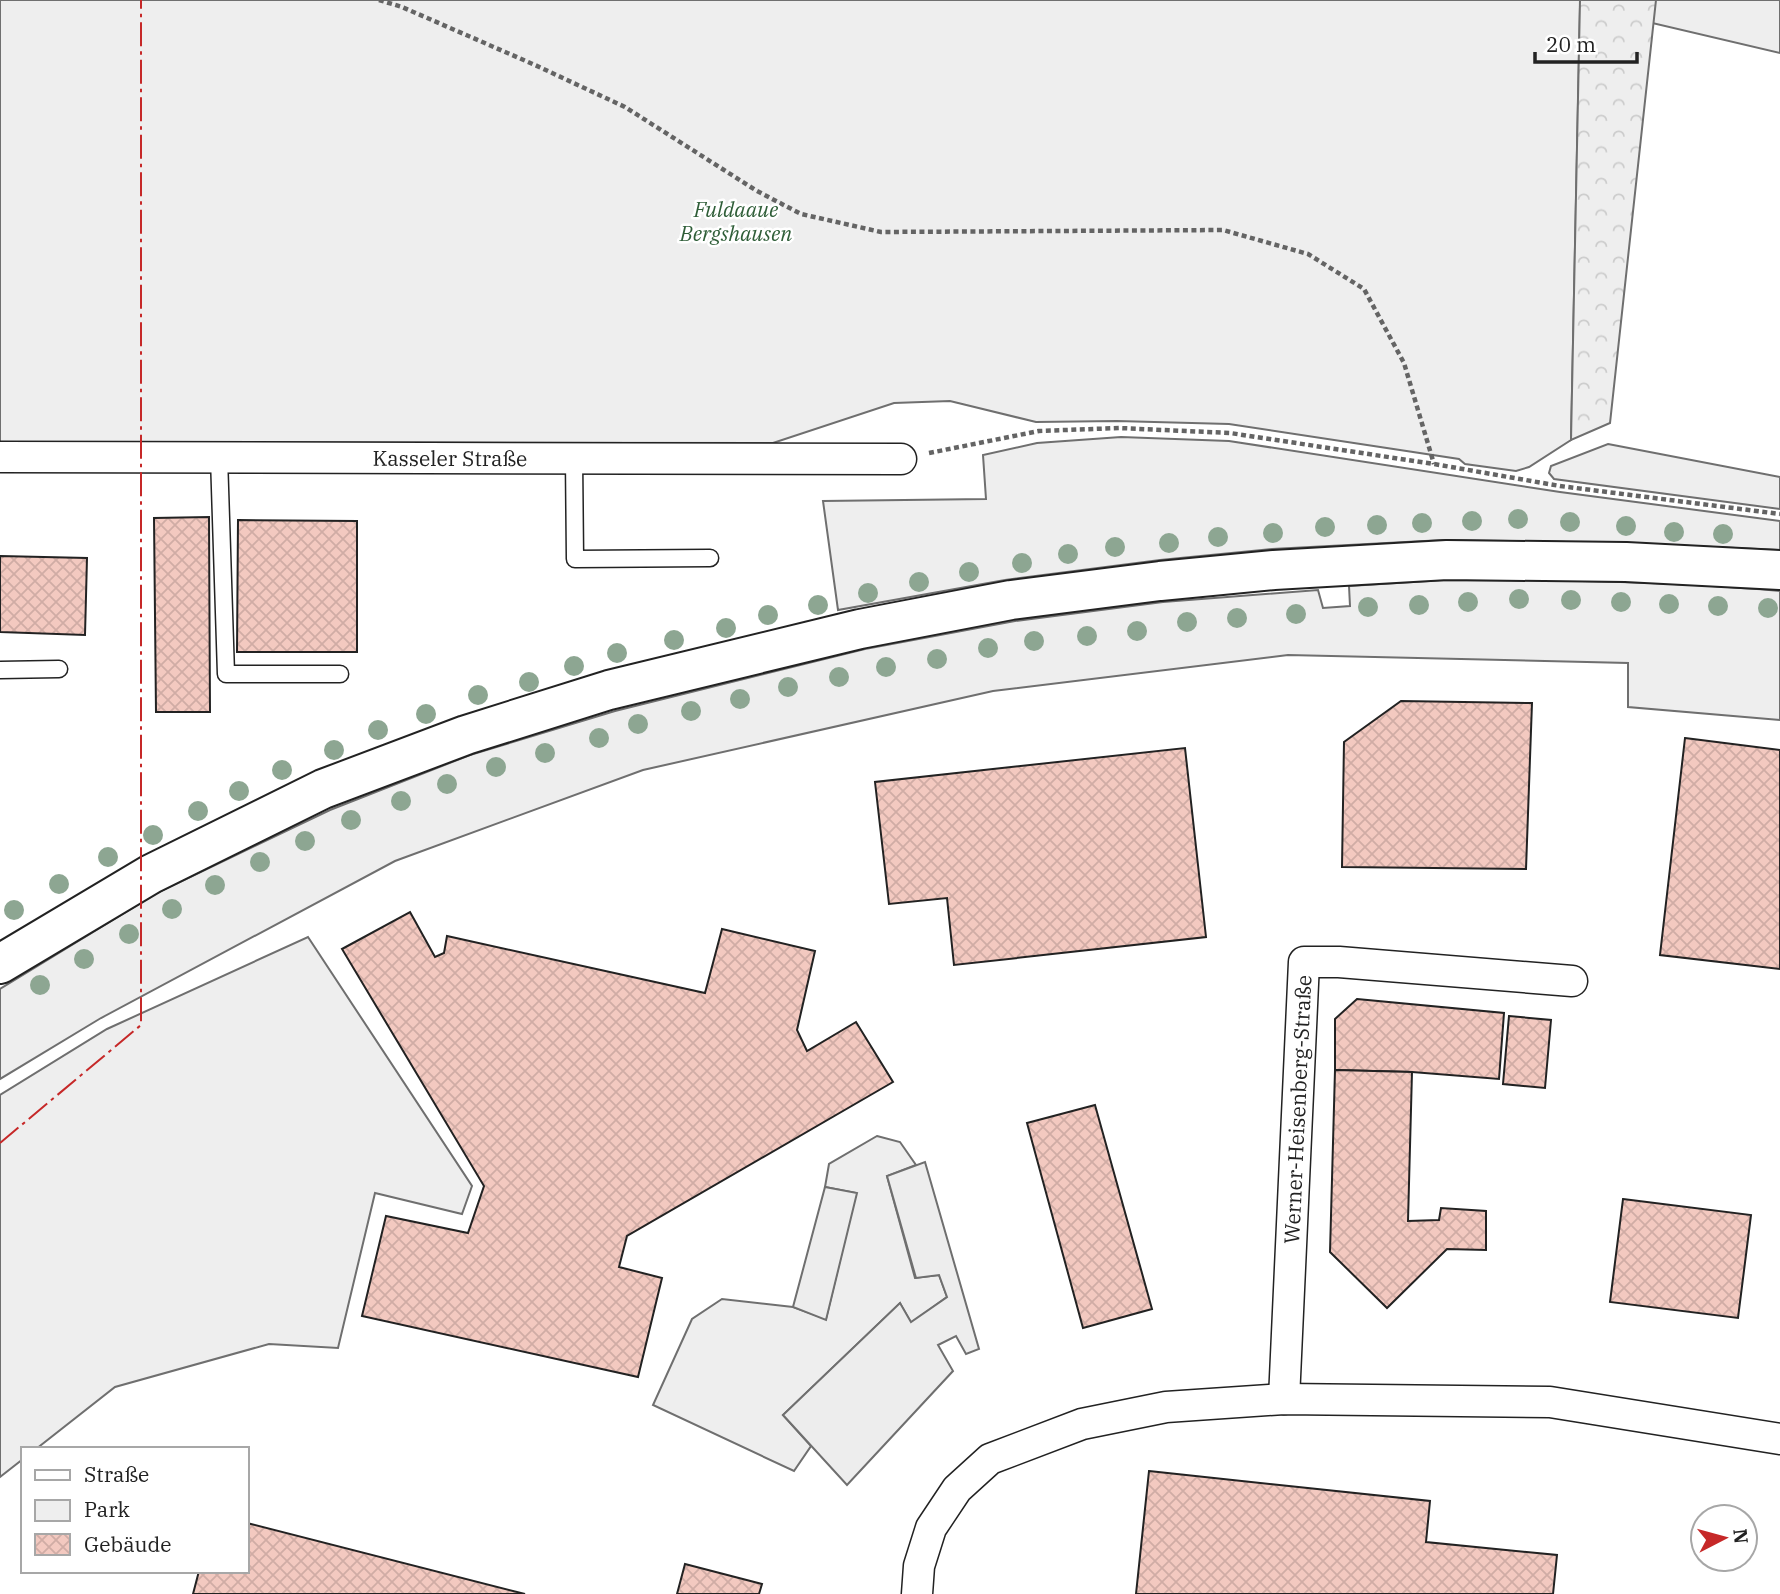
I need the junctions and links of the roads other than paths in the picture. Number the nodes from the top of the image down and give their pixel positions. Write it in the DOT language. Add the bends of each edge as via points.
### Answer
graph roads {
  1 [pos="0,457"];
  2 [pos="219,457"];
  3 [pos="574,458"];
  4 [pos="901,459"];
  5 [pos="710,558"];
  6 [pos="1780,570"];
  7 [pos="59,669"];
  8 [pos="0,670"];
  9 [pos="340,674"];
  10 [pos="0,964"];
  11 [pos="1572,981"];
  12 [pos="1284,1399"];
  13 [pos="1780,1439"];
  14 [pos="917,1594"];
  1 -- 2 [label="street, Kasseler Straße"];
  2 -- 3 [label="street, Kasseler Straße"];
  2 -- 9 [label="lane" via="226,674"];
  3 -- 4 [label="street, Kasseler Straße"];
  3 -- 5 [label="lane" via="575,559"];
  6 -- 10 [label="main road" via="1447,560 1274,570 1011,600 860,629 609,690 466,735 323,789 151,874"];
  7 -- 8 [label="lane"];
  11 -- 12 [label="street, Werner-Heisenberg-Straße" via="1304,962"];
  12 -- 13 [label="street" via="1550,1402"];
  12 -- 14 [label="street" via="1166,1407 1082,1424 990,1459 957,1489 931,1528 919,1566"];
}
